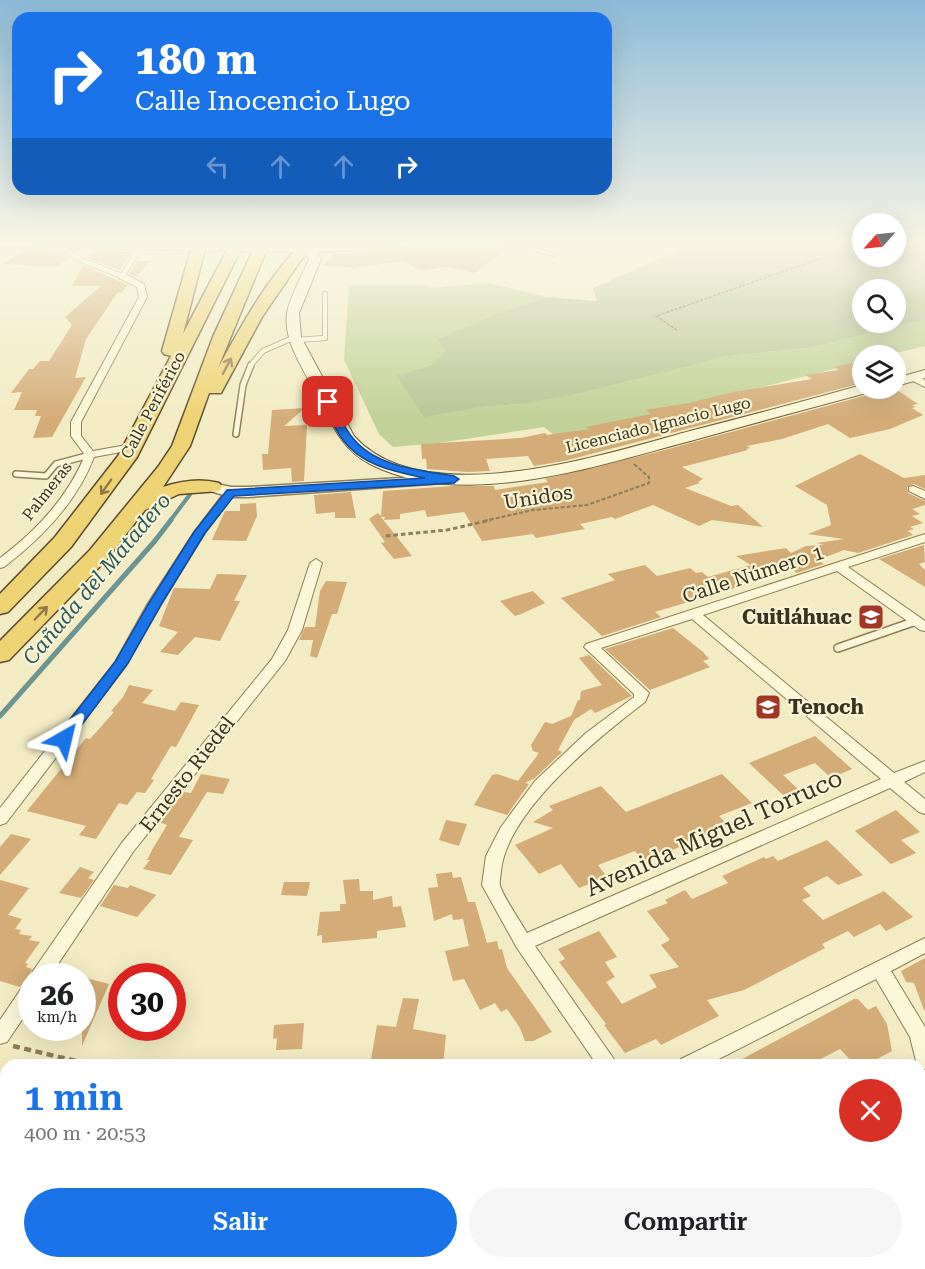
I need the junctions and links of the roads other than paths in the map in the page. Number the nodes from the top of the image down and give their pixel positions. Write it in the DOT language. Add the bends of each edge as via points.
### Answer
graph roads {
  1 [pos="141,301"];
  2 [pos="185,301"];
  3 [pos="207,301"];
  4 [pos="237,301"];
  5 [pos="265,301"];
  6 [pos="298,301"];
  7 [pos="325,301"];
  8 [pos="296,338"];
  9 [pos="919,375"];
  10 [pos="925,384"];
  11 [pos="164,385"];
  12 [pos="852,393"];
  13 [pos="193,412"];
  14 [pos="236,434"];
  15 [pos="132,447"];
  16 [pos="90,455"];
  17 [pos="188,460"];
  18 [pos="16,474"];
  19 [pos="454,479"];
  20 [pos="913,489"];
  21 [pos="221,490"];
  22 [pos="925,496"];
  23 [pos="136,510"];
  24 [pos="925,538"];
  25 [pos="4,561"];
  26 [pos="316,563"];
  27 [pos="840,567"];
  28 [pos="0,574"];
  29 [pos="0,607"];
  30 [pos="693,613"];
  31 [pos="921,624"];
  32 [pos="838,648"];
  33 [pos="0,655"];
  34 [pos="925,766"];
  35 [pos="893,780"];
  36 [pos="925,808"];
  37 [pos="0,819"];
  38 [pos="523,943"];
  39 [pos="925,945"];
  40 [pos="49,963"];
  41 [pos="879,968"];
  42 [pos="18,1016"];
  43 [pos="5,1041"];
  44 [pos="604,1059"];
  45 [pos="700,1059"];
  46 [pos="925,1059"];
  1 -- 16 [label="street, Palmeras" via="76,422 76,436"];
  2 -- 11 [label="highway"];
  3 -- 11 [label="highway, Calle Periférico"];
  4 -- 13 [label="highway, Calle Periférico"];
  13 -- 5 [label="highway, one-way" via="214,391"];
  6 -- 8 [label="main road" via="293,313"];
  7 -- 8 [label="lane" via="325,338"];
  8 -- 14 [label="lane" via="267,346 250,363 243,380"];
  8 -- 19 [label="main road, Licenciado Ignacio Lugo" via="341,428 355,447 395,469"];
  9 -- 10 [label="street"];
  11 -- 15 [label="highway, Calle Periférico"];
  12 -- 19 [label="main road, Licenciado Ignacio Lugo" via="514,478"];
  13 -- 17 [label="highway, Calle Periférico"];
  15 -- 16 [label="street"];
  15 -- 29 [label="highway, Calle Periférico, one-way" via="63,542"];
  16 -- 18 [label="lane" via="56,464 46,476"];
  16 -- 25 [label="street, Palmeras" via="85,472 50,518"];
  17 -- 21 [label="highway"];
  17 -- 23 [label="highway, Calle Periférico" via="166,470"];
  19 -- 21 [label="street"];
  20 -- 22 [label="street"];
  21 -- 23 [label="highway" via="193,486 170,490"];
  21 -- 37 [label="street" via="121,663"];
  33 -- 23 [label="highway, Calle Periférico, one-way" via="98,555"];
  24 -- 27 [label="street, Calle Número 1"];
  25 -- 28 [label="street, Palmeras"];
  26 -- 40 [label="street, Ernesto Riedel" via="295,630 278,661 127,849"];
  27 -- 30 [label="street, Calle Número 1"];
  27 -- 31 [label="street"];
  30 -- 35 [label="street"];
  30 -- 38 [label="street, Calle Número 1" via="592,646 642,693 636,703 591,736 541,785 494,856 491,885"];
  31 -- 32 [label="lane"];
  34 -- 35 [label="street, Avenida Miguel Torruco"];
  35 -- 36 [label="street"];
  35 -- 38 [label="street, Avenida Miguel Torruco"];
  38 -- 44 [label="street"];
  39 -- 41 [label="street"];
  41 -- 45 [label="street"];
  41 -- 46 [label="street" via="919,1035"];
  42 -- 43 [label="street"];
}
